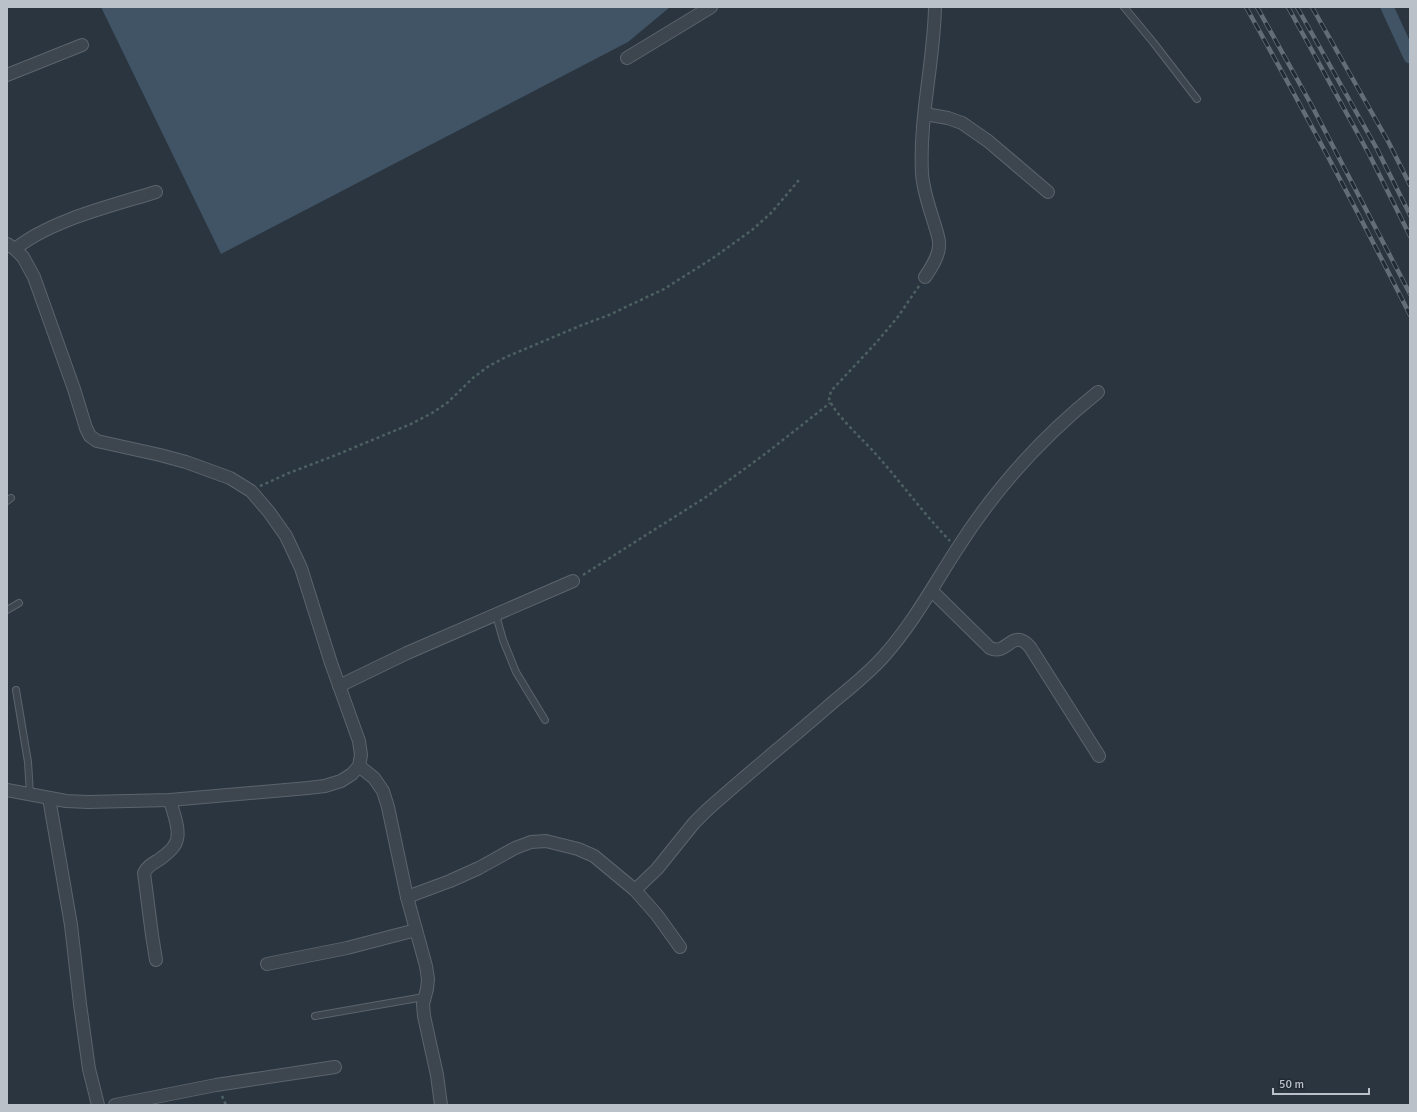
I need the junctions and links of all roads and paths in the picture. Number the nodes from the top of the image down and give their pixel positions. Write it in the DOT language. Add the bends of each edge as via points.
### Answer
graph roads {
  1 [pos="711,7"];
  2 [pos="936,7"];
  3 [pos="1124,7"];
  4 [pos="82,45"];
  5 [pos="627,58"];
  6 [pos="7,75"];
  7 [pos="1197,99"];
  8 [pos="925,114"];
  9 [pos="799,180"];
  10 [pos="156,192"];
  11 [pos="1048,192"];
  12 [pos="11,246"];
  13 [pos="925,277"];
  14 [pos="1098,392"];
  15 [pos="830,402"];
  16 [pos="251,491"];
  17 [pos="957,549"];
  18 [pos="573,581"];
  19 [pos="932,591"];
  20 [pos="19,603"];
  21 [pos="7,610"];
  22 [pos="496,615"];
  23 [pos="339,686"];
  24 [pos="16,690"];
  25 [pos="545,720"];
  26 [pos="1099,756"];
  27 [pos="359,766"];
  28 [pos="7,790"];
  29 [pos="30,794"];
  30 [pos="49,798"];
  31 [pos="170,800"];
  32 [pos="635,890"];
  33 [pos="407,897"];
  34 [pos="416,930"];
  35 [pos="680,947"];
  36 [pos="156,960"];
  37 [pos="267,964"];
  38 [pos="424,997"];
  39 [pos="314,1016"];
  40 [pos="335,1067"];
  41 [pos="98,1105"];
  42 [pos="115,1105"];
  43 [pos="441,1105"];
  1 -- 5 [label="street"];
  2 -- 8 [label="street"];
  3 -- 7 [label="lane"];
  4 -- 6 [label="street"];
  8 -- 11 [label="street" via="962,123 988,141"];
  8 -- 13 [label="street" via="922,175 939,246 936,260"];
  9 -- 16 [label="path" via="771,213 752,230 664,289 609,316 582,325 489,366 447,403 411,424"];
  10 -- 12 [label="street" via="49,228"];
  12 -- 16 [label="street" via="29,266 34,278 90,436 97,441 160,455 209,470 230,478"];
  13 -- 15 [label="path" via="897,318 831,391"];
  14 -- 17 [label="street" via="1071,414 1025,460 997,493"];
  15 -- 17 [label="path"];
  15 -- 18 [label="path" via="706,497"];
  16 -- 23 [label="street" via="286,536 301,568"];
  17 -- 19 [label="street"];
  18 -- 22 [label="street"];
  19 -- 26 [label="street" via="990,648 996,651 1016,640 1021,639 1025,642"];
  19 -- 32 [label="street" via="883,657 706,811"];
  20 -- 21 [label="lane"];
  22 -- 23 [label="street"];
  22 -- 25 [label="lane" via="516,672"];
  23 -- 27 [label="street" via="358,741"];
  24 -- 29 [label="lane" via="28,762"];
  27 -- 31 [label="street" via="341,781 325,786"];
  27 -- 33 [label="street" via="374,778 383,791"];
  28 -- 29 [label="street"];
  29 -- 30 [label="street"];
  30 -- 31 [label="street" via="88,802"];
  30 -- 41 [label="street" via="72,925 89,1069"];
  31 -- 36 [label="street" via="178,839 172,849 146,869 144,874"];
  32 -- 33 [label="street" via="594,856 546,841 531,842 515,848 479,868"];
  32 -- 35 [label="street" via="658,915"];
  33 -- 34 [label="street"];
  34 -- 37 [label="street" via="347,948"];
  34 -- 38 [label="street" via="428,979"];
  38 -- 39 [label="lane"];
  38 -- 43 [label="street" via="424,1016"];
  40 -- 42 [label="street" via="224,1084"];
}
